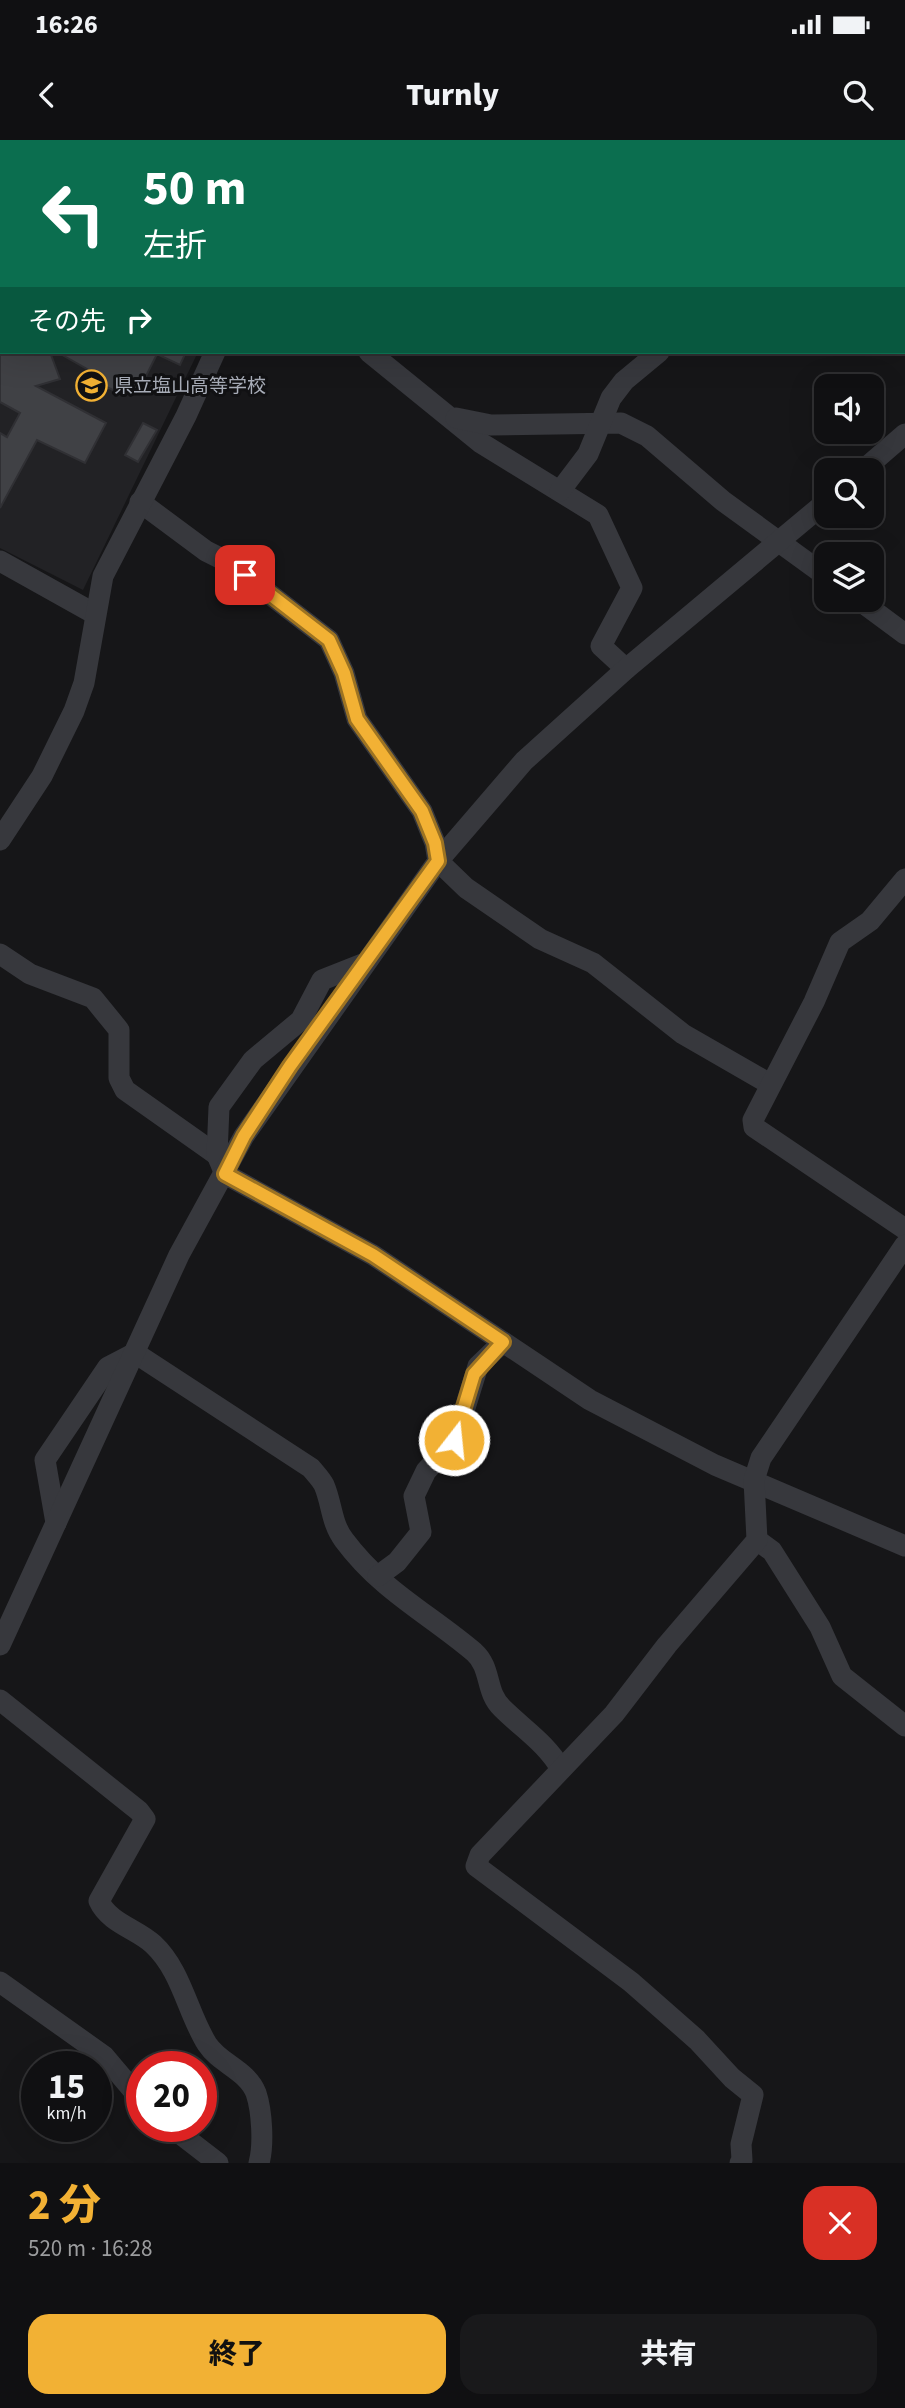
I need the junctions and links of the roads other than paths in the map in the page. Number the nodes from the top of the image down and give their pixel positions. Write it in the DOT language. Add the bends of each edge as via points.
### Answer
graph roads {
  1 [pos="214,354"];
  2 [pos="372,354"];
  3 [pos="658,354"];
  4 [pos="454,418"];
  5 [pos="603,421"];
  6 [pos="905,434"];
  7 [pos="877,458"];
  8 [pos="559,491"];
  9 [pos="140,502"];
  10 [pos="814,512"];
  11 [pos="779,542"];
  12 [pos="0,561"];
  13 [pos="814,567"];
  14 [pos="875,612"];
  15 [pos="95,614"];
  16 [pos="905,634"];
  17 [pos="626,669"];
  18 [pos="0,840"];
  19 [pos="438,861"];
  20 [pos="905,879"];
  21 [pos="0,954"];
  22 [pos="365,963"];
  23 [pos="770,1084"];
  24 [pos="221,1165"];
  25 [pos="905,1229"];
  26 [pos="905,1245"];
  27 [pos="503,1342"];
  28 [pos="135,1353"];
  29 [pos="754,1480"];
  30 [pos="56,1523"];
  31 [pos="757,1540"];
  32 [pos="905,1546"];
  33 [pos="378,1576"];
  34 [pos="0,1645"];
  35 [pos="0,1700"];
  36 [pos="905,1726"];
  37 [pos="561,1769"];
  38 [pos="0,1982"];
  39 [pos="126,2082"];
  40 [pos="191,2142"];
  41 [pos="743,2162"];
  42 [pos="218,2163"];
  43 [pos="258,2163"];
  1 -- 9 [label="street"];
  2 -- 4 [label="street"];
  3 -- 5 [label="street" via="624,381 611,398"];
  4 -- 5 [label="street" via="491,425"];
  4 -- 8 [label="street" via="481,443"];
  5 -- 8 [label="street" via="588,454"];
  5 -- 11 [label="street" via="621,423 647,436"];
  6 -- 7 [label="street"];
  8 -- 17 [label="street" via="598,515 632,588 601,646"];
  9 -- 15 [label="street" via="103,576"];
  9 -- 19 [label="street" via="329,640 357,719 422,811"];
  10 -- 11 [label="street"];
  11 -- 13 [label="street"];
  11 -- 17 [label="street"];
  12 -- 15 [label="street"];
  14 -- 16 [label="street"];
  15 -- 18 [label="street" via="84,683 74,711 41,776"];
  17 -- 19 [label="street" via="524,761"];
  19 -- 22 [label="street"];
  19 -- 23 [label="street" via="466,888 540,939 593,963 682,1034"];
  20 -- 23 [label="street" via="870,921 840,942"];
  21 -- 24 [label="street" via="30,974 93,998 118,1030 119,1078 125,1090"];
  22 -- 24 [label="street"];
  22 -- 24 [label="street" via="322,980 301,1020 253,1060 219,1107"];
  23 -- 25 [label="street" via="752,1120 754,1127"];
  24 -- 27 [label="street" via="362,1248"];
  24 -- 28 [label="street"];
  26 -- 29 [label="street" via="761,1458"];
  27 -- 29 [label="street" via="590,1399 715,1465"];
  27 -- 33 [label="street" via="478,1366 454,1440 426,1471 414,1496 421,1532 397,1562"];
  28 -- 30 [label="street"];
  28 -- 30 [label="street" via="108,1367 45,1460"];
  28 -- 33 [label="street" via="311,1468 324,1486 338,1531"];
  29 -- 31 [label="street"];
  29 -- 32 [label="street"];
  30 -- 34 [label="street"];
  31 -- 36 [label="street" via="772,1551 820,1627 842,1676"];
  31 -- 37 [label="street" via="614,1714"];
  33 -- 37 [label="street" via="388,1590 474,1652 489,1673 499,1706 551,1751"];
  35 -- 43 [label="street" via="145,1819 99,1901 104,1911 165,1957 206,2042 240,2071 255,2091"];
  37 -- 41 [label="street" via="480,1855 476,1866 631,1983 753,2095 741,2144"];
  38 -- 39 [label="street" via="104,2056"];
  40 -- 42 [label="street"];
}
